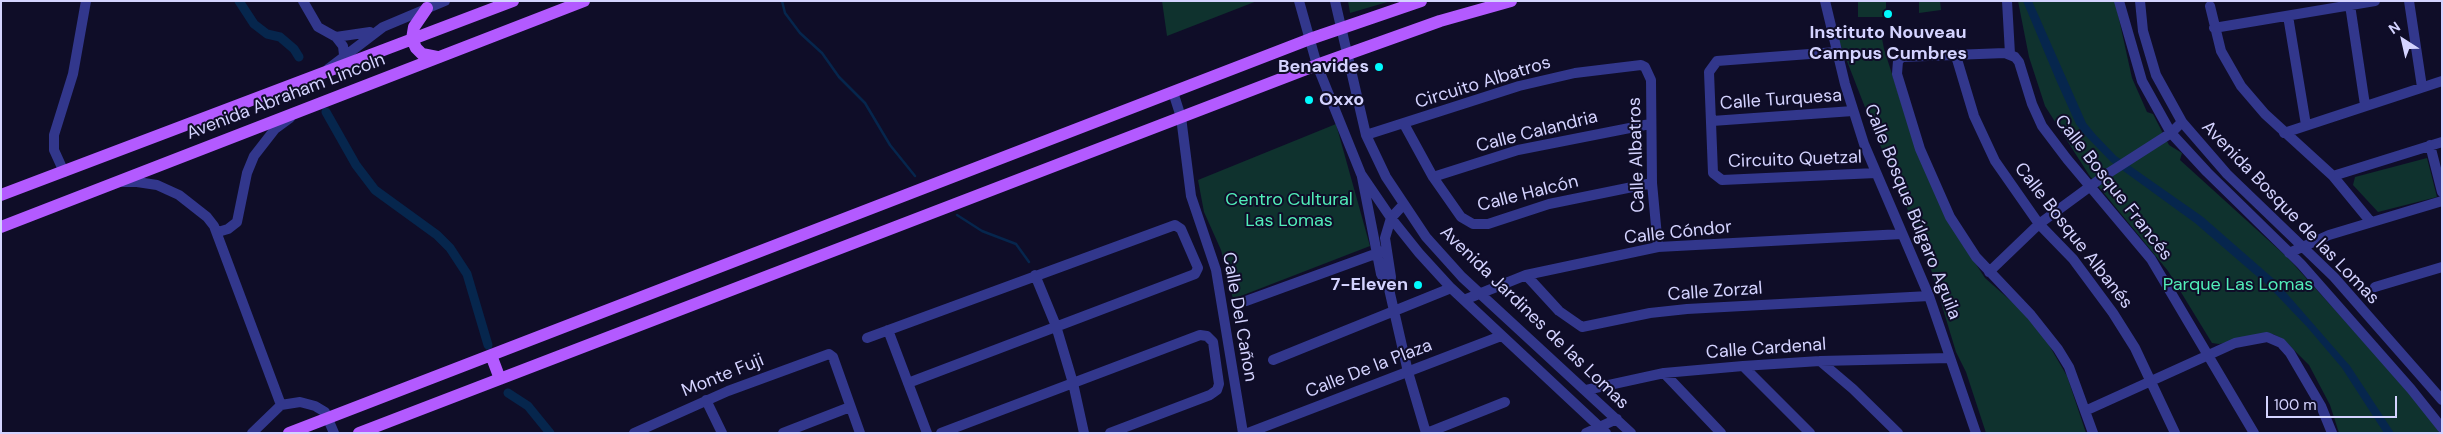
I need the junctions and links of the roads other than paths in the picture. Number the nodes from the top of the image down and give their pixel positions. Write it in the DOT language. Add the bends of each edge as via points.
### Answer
graph roads {
  1 [pos="86,1"];
  2 [pos="303,1"];
  3 [pos="445,1"];
  4 [pos="513,1"];
  5 [pos="584,1"];
  6 [pos="1299,1"];
  7 [pos="1335,1"];
  8 [pos="1421,1"];
  9 [pos="1511,1"];
  10 [pos="1825,1"];
  11 [pos="2007,1"];
  12 [pos="2119,1"];
  13 [pos="2140,1"];
  14 [pos="2375,1"];
  15 [pos="2409,1"];
  16 [pos="2350,5"];
  17 [pos="2210,6"];
  18 [pos="427,8"];
  19 [pos="2288,16"];
  20 [pos="1340,28"];
  21 [pos="2214,28"];
  22 [pos="376,31"];
  23 [pos="336,37"];
  24 [pos="1310,39"];
  25 [pos="412,40"];
  26 [pos="1836,52"];
  27 [pos="2010,54"];
  28 [pos="344,55"];
  29 [pos="1346,55"];
  30 [pos="440,56"];
  31 [pos="1956,56"];
  32 [pos="1317,65"];
  33 [pos="1641,65"];
  34 [pos="320,76"];
  35 [pos="2442,81"];
  36 [pos="2422,87"];
  37 [pos="1173,92"];
  38 [pos="2364,105"];
  39 [pos="1853,111"];
  40 [pos="298,112"];
  41 [pos="1181,117"];
  42 [pos="1712,121"];
  43 [pos="2182,122"];
  44 [pos="1404,124"];
  45 [pos="1650,124"];
  46 [pos="2306,125"];
  47 [pos="2171,133"];
  48 [pos="2284,133"];
  49 [pos="1366,135"];
  50 [pos="2442,142"];
  51 [pos="2430,145"];
  52 [pos="64,172"];
  53 [pos="1876,173"];
  54 [pos="1362,174"];
  55 [pos="2332,176"];
  56 [pos="1433,177"];
  57 [pos="114,182"];
  58 [pos="1652,183"];
  59 [pos="2090,186"];
  60 [pos="2442,192"];
  61 [pos="1,195"];
  62 [pos="2442,201"];
  63 [pos="1404,204"];
  64 [pos="1391,218"];
  65 [pos="2370,221"];
  66 [pos="2039,224"];
  67 [pos="1,227"];
  68 [pos="218,232"];
  69 [pos="1902,234"];
  70 [pos="2303,245"];
  71 [pos="1658,247"];
  72 [pos="1382,252"];
  73 [pos="2289,253"];
  74 [pos="2442,267"];
  75 [pos="1989,272"];
  76 [pos="1034,275"];
  77 [pos="1526,275"];
  78 [pos="2375,287"];
  79 [pos="1451,288"];
  80 [pos="1480,292"];
  81 [pos="1929,296"];
  82 [pos="1464,300"];
  83 [pos="2353,300"];
  84 [pos="1246,301"];
  85 [pos="2341,308"];
  86 [pos="1395,312"];
  87 [pos="1056,326"];
  88 [pos="888,330"];
  89 [pos="1501,336"];
  90 [pos="867,338"];
  91 [pos="491,355"];
  92 [pos="2207,355"];
  93 [pos="1950,358"];
  94 [pos="1273,360"];
  95 [pos="1820,361"];
  96 [pos="1743,366"];
  97 [pos="1408,372"];
  98 [pos="1664,373"];
  99 [pos="500,379"];
  100 [pos="2152,382"];
  101 [pos="908,383"];
  102 [pos="1073,383"];
  103 [pos="1586,390"];
  104 [pos="706,400"];
  105 [pos="2442,400"];
  106 [pos="1505,402"];
  107 [pos="280,406"];
  108 [pos="850,407"];
  109 [pos="2085,411"];
  110 [pos="329,418"];
  111 [pos="1617,419"];
  112 [pos="2442,428"];
  113 [pos="1603,429"];
  114 [pos="252,433"];
  115 [pos="289,433"];
  116 [pos="334,433"];
  117 [pos="359,433"];
  118 [pos="634,433"];
  119 [pos="722,433"];
  120 [pos="783,433"];
  121 [pos="860,433"];
  122 [pos="927,433"];
  123 [pos="941,433"];
  124 [pos="1084,433"];
  125 [pos="1110,433"];
  126 [pos="1243,433"];
  127 [pos="1248,433"];
  128 [pos="1426,433"];
  129 [pos="1586,433"];
  130 [pos="1631,433"];
  131 [pos="1721,433"];
  132 [pos="1810,433"];
  133 [pos="1898,433"];
  134 [pos="1976,433"];
  135 [pos="2094,433"];
  136 [pos="2175,433"];
  137 [pos="2254,433"];
  138 [pos="2332,433"];
  139 [pos="2435,433"];
  1 -- 52 [label="street" via="73,74 54,135 54,150"];
  2 -- 23 [label="street" via="318,27"];
  3 -- 18 [label="street"];
  4 -- 25 [label="main road"];
  5 -- 30 [label="main road, Avenida Abraham Lincoln"];
  6 -- 24 [label="street, Avenida Jardines de las Lomas"];
  7 -- 20 [label="street, Avenida Jardines de las Lomas"];
  8 -- 20 [label="main road"];
  9 -- 29 [label="main road" via="1440,21"];
  10 -- 26 [label="street, Calle Bosque Búlgaro Aguila"];
  11 -- 27 [label="street"];
  12 -- 47 [label="street, Avenida Bosque de las Lomas" via="2142,81"];
  13 -- 43 [label="street, Avenida Bosque de las Lomas" via="2143,31 2156,75"];
  14 -- 16 [label="street"];
  15 -- 36 [label="street"];
  16 -- 19 [label="street"];
  16 -- 38 [label="street"];
  17 -- 21 [label="street"];
  18 -- 22 [label="street"];
  18 -- 25 [label="main road" via="414,27"];
  19 -- 21 [label="street"];
  19 -- 46 [label="street"];
  20 -- 24 [label="main road"];
  20 -- 29 [label="street, Avenida Jardines de las Lomas"];
  21 -- 48 [label="street" via="2241,86"];
  22 -- 23 [label="street"];
  22 -- 28 [label="street"];
  23 -- 28 [label="street" via="343,46"];
  24 -- 32 [label="street, Avenida Jardines de las Lomas"];
  24 -- 37 [label="main road"];
  25 -- 30 [label="main road" via="422,54"];
  25 -- 34 [label="main road"];
  26 -- 39 [label="street, Calle Bosque Búlgaro Aguila"];
  26 -- 42 [label="street, Circuito Quetzal" via="1716,60 1709,72"];
  27 -- 31 [label="street"];
  27 -- 59 [label="street, Calle Bosque Francés" via="2019,62 2042,126"];
  28 -- 34 [label="street"];
  29 -- 32 [label="main road"];
  29 -- 49 [label="street, Avenida Jardines de las Lomas"];
  30 -- 40 [label="main road, Avenida Abraham Lincoln"];
  31 -- 66 [label="street, Calle Bosque Albanés" via="1974,116 1987,145"];
  31 -- 75 [label="street" via="1902,57 1898,61 1897,74 1920,149 1950,217"];
  32 -- 41 [label="main road"];
  32 -- 54 [label="street, Avenida Jardines de las Lomas"];
  33 -- 44 [label="street, Circuito Albatros" via="1576,73 1519,86"];
  33 -- 45 [label="street, Calle Albatros" via="1645,66 1651,80"];
  34 -- 52 [label="main road"];
  35 -- 36 [label="street"];
  36 -- 38 [label="street"];
  37 -- 41 [label="street, Calle Del Cañon"];
  37 -- 91 [label="main road"];
  38 -- 46 [label="street"];
  39 -- 42 [label="street, Calle Turquesa"];
  39 -- 53 [label="street, Calle Bosque Búlgaro Aguila"];
  40 -- 57 [label="main road, Avenida Abraham Lincoln"];
  40 -- 68 [label="street" via="275,129 254,156 246,173 239,218 234,226"];
  41 -- 99 [label="main road"];
  41 -- 126 [label="street, Calle Del Cañon" via="1191,196 1216,270"];
  42 -- 53 [label="street, Circuito Quetzal" via="1712,168 1716,177 1722,180"];
  43 -- 47 [label="street"];
  43 -- 70 [label="street, Avenida Bosque de las Lomas" via="2227,174"];
  44 -- 49 [label="street, Circuito Albatros"];
  44 -- 56 [label="street, Calle Halcón"];
  45 -- 56 [label="street, Calle Calandria" via="1518,150"];
  45 -- 58 [label="street, Calle Albatros"];
  46 -- 48 [label="street"];
  47 -- 59 [label="street"];
  47 -- 73 [label="street, Avenida Bosque de las Lomas"];
  48 -- 55 [label="street"];
  49 -- 63 [label="street, Avenida Jardines de las Lomas" via="1386,177"];
  50 -- 51 [label="street"];
  51 -- 55 [label="street"];
  51 -- 60 [label="street"];
  52 -- 61 [label="main road"];
  53 -- 69 [label="street, Calle Bosque Búlgaro Aguila"];
  54 -- 64 [label="street, Avenida Jardines de las Lomas"];
  54 -- 72 [label="street"];
  55 -- 65 [label="street"];
  56 -- 58 [label="street, Calle Halcón" via="1461,217 1479,225 1548,204"];
  57 -- 67 [label="main road, Avenida Abraham Lincoln"];
  57 -- 68 [label="street" via="157,185 179,195 207,217"];
  58 -- 71 [label="street, Calle Albatros"];
  59 -- 66 [label="street"];
  59 -- 92 [label="street, Calle Bosque Francés" via="2152,259"];
  62 -- 65 [label="street"];
  63 -- 64 [label="street"];
  63 -- 80 [label="street, Avenida Jardines de las Lomas" via="1426,237"];
  64 -- 72 [label="street"];
  64 -- 79 [label="street, Avenida Jardines de las Lomas"];
  65 -- 70 [label="street"];
  66 -- 75 [label="street"];
  66 -- 100 [label="street, Calle Bosque Albanés" via="2098,290 2135,348"];
  68 -- 107 [label="street"];
  69 -- 71 [label="street, Calle Cóndor"];
  69 -- 81 [label="street, Calle Bosque Búlgaro Aguila"];
  70 -- 73 [label="street"];
  70 -- 83 [label="street, Avenida Bosque de las Lomas"];
  71 -- 77 [label="street, Calle Cóndor"];
  72 -- 84 [label="street"];
  72 -- 86 [label="street"];
  73 -- 85 [label="street, Avenida Bosque de las Lomas"];
  74 -- 78 [label="street"];
  75 -- 109 [label="street" via="2058,349"];
  76 -- 87 [label="street"];
  76 -- 87 [label="street" via="1175,225 1181,229 1198,268 1195,274"];
  76 -- 88 [label="street"];
  77 -- 80 [label="street, Calle Cóndor"];
  77 -- 81 [label="street, Calle Zorzal" via="1559,311 1582,328 1650,313 1687,309"];
  79 -- 82 [label="street, Avenida Jardines de las Lomas"];
  79 -- 86 [label="street"];
  80 -- 82 [label="street, Calle Cóndor"];
  80 -- 103 [label="street, Avenida Jardines de las Lomas"];
  81 -- 93 [label="street, Calle Bosque Búlgaro Aguila"];
  82 -- 89 [label="street, Avenida Jardines de las Lomas"];
  83 -- 85 [label="street"];
  83 -- 105 [label="street, Avenida Bosque de las Lomas"];
  85 -- 112 [label="street, Avenida Bosque de las Lomas"];
  86 -- 94 [label="street"];
  86 -- 97 [label="street"];
  87 -- 101 [label="street"];
  87 -- 102 [label="street"];
  88 -- 90 [label="street"];
  88 -- 101 [label="street"];
  89 -- 97 [label="street, Calle De la Plaza"];
  89 -- 113 [label="street, Avenida Jardines de las Lomas"];
  91 -- 99 [label="main road"];
  91 -- 110 [label="main road"];
  92 -- 100 [label="street"];
  92 -- 137 [label="street, Calle Bosque Francés"];
  92 -- 138 [label="street" via="2235,343 2260,337 2272,338 2280,343 2301,370"];
  93 -- 95 [label="street, Calle Cardenal"];
  93 -- 134 [label="street, Calle Bosque Búlgaro Aguila"];
  95 -- 96 [label="street, Calle Cardenal"];
  95 -- 133 [label="street" via="1853,388"];
  96 -- 98 [label="street, Calle Cardenal"];
  96 -- 132 [label="street"];
  97 -- 127 [label="street, Calle De la Plaza"];
  97 -- 128 [label="street"];
  98 -- 103 [label="street, Calle Cardenal"];
  98 -- 131 [label="street"];
  99 -- 117 [label="main road"];
  100 -- 109 [label="street"];
  100 -- 136 [label="street, Calle Bosque Albanés"];
  101 -- 122 [label="street"];
  102 -- 123 [label="street"];
  102 -- 124 [label="street"];
  102 -- 125 [label="street" via="1200,335 1213,342 1217,390"];
  103 -- 111 [label="street, Avenida Jardines de las Lomas"];
  104 -- 108 [label="street, Monte Fuji" via="830,354"];
  104 -- 118 [label="street, Monte Fuji"];
  104 -- 119 [label="street"];
  106 -- 128 [label="street"];
  107 -- 110 [label="street" via="308,404 320,408"];
  107 -- 114 [label="street"];
  108 -- 120 [label="street"];
  108 -- 121 [label="street"];
  109 -- 135 [label="street"];
  110 -- 115 [label="main road"];
  110 -- 116 [label="street"];
  111 -- 113 [label="street"];
  111 -- 130 [label="street, Avenida Jardines de las Lomas"];
  112 -- 139 [label="street"];
  113 -- 129 [label="street"];
}
